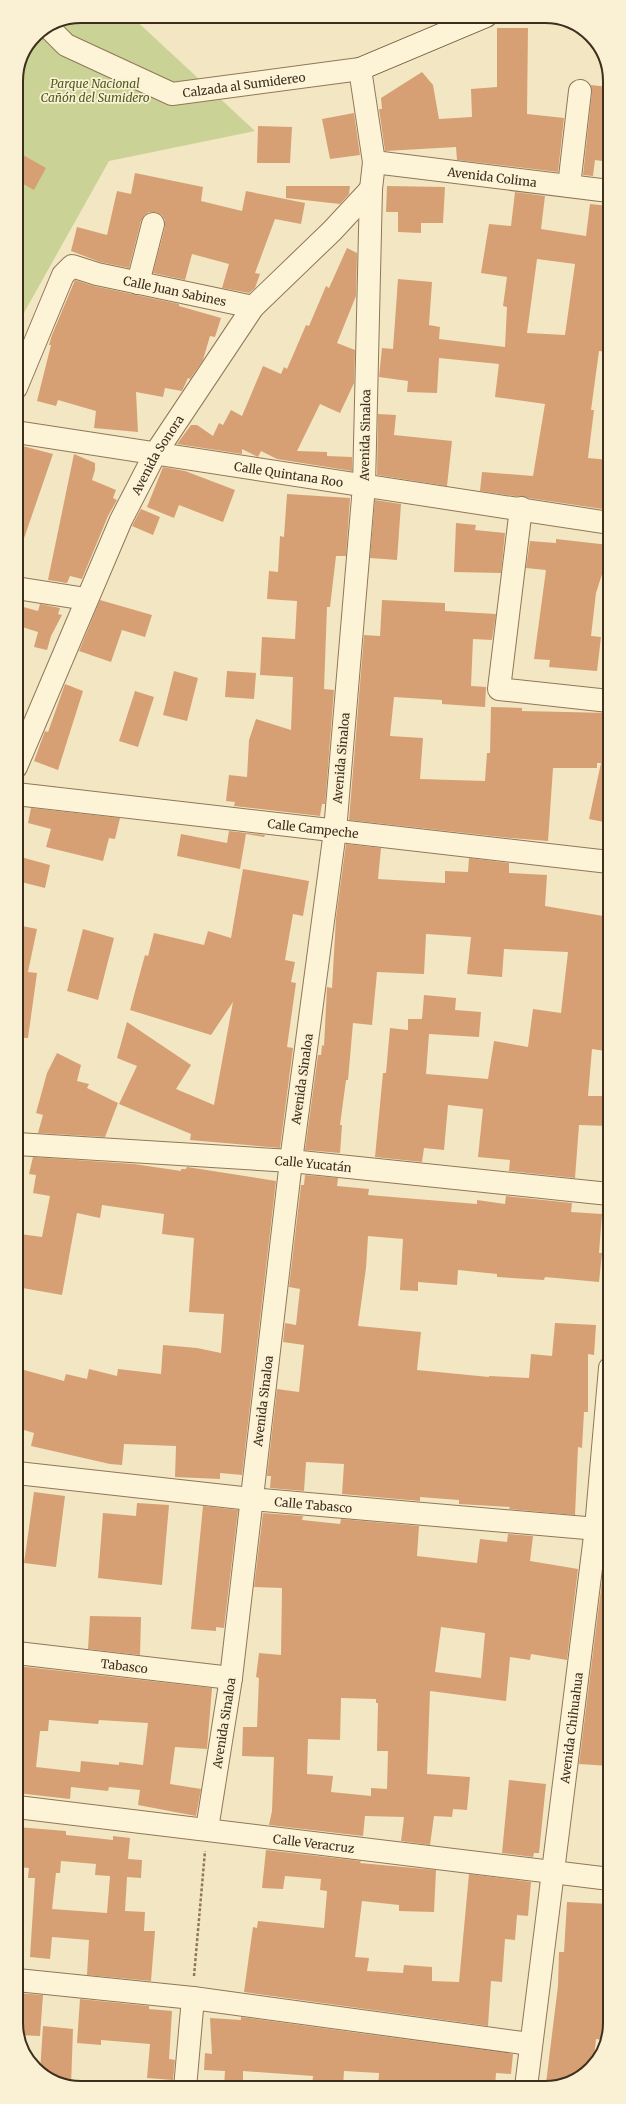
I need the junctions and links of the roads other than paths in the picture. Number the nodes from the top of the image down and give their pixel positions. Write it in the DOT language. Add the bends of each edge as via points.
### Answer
graph roads {
  1 [pos="469,23"];
  2 [pos="52,31"];
  3 [pos="360,69"];
  4 [pos="580,91"];
  5 [pos="374,162"];
  6 [pos="569,186"];
  7 [pos="371,189"];
  8 [pos="603,190"];
  9 [pos="153,224"];
  10 [pos="138,283"];
  11 [pos="253,307"];
  12 [pos="23,371"];
  13 [pos="23,433"];
  14 [pos="155,454"];
  15 [pos="364,486"];
  16 [pos="521,508"];
  17 [pos="603,522"];
  18 [pos="23,589"];
  19 [pos="86,599"];
  20 [pos="603,700"];
  21 [pos="23,751"];
  22 [pos="23,795"];
  23 [pos="335,831"];
  24 [pos="603,861"];
  25 [pos="23,1144"];
  26 [pos="291,1161"];
  27 [pos="603,1193"];
  28 [pos="23,1474"];
  29 [pos="251,1499"];
  30 [pos="603,1529"];
  31 [pos="23,1654"];
  32 [pos="231,1678"];
  33 [pos="23,1808"];
  34 [pos="207,1829"];
  35 [pos="551,1872"];
  36 [pos="603,1878"];
  37 [pos="23,1981"];
  38 [pos="192,1998"];
  39 [pos="530,2044"];
  40 [pos="186,2081"];
  41 [pos="527,2081"];
  1 -- 3 [label="street, Calzada al Sumidereo"];
  2 -- 3 [label="street, Calzada al Sumidereo" via="66,45 172,94"];
  3 -- 5 [label="street, Avenida Sinaloa"];
  4 -- 6 [label="street"];
  5 -- 6 [label="street, Avenida Colima"];
  5 -- 7 [label="street, Avenida Sinaloa"];
  6 -- 8 [label="street, Avenida Colima"];
  7 -- 11 [label="street, Avenida Sonora" via="332,231"];
  7 -- 15 [label="street, Avenida Sinaloa"];
  9 -- 10 [label="street"];
  10 -- 11 [label="street, Calle Juan Sabines"];
  10 -- 12 [label="street, Calle Juan Sabines" via="72,266 63,275"];
  11 -- 14 [label="street, Avenida Sonora"];
  13 -- 14 [label="street, Calle Quintana Roo"];
  14 -- 15 [label="street, Calle Quintana Roo"];
  14 -- 19 [label="street, Avenida Sonora" via="121,520"];
  15 -- 16 [label="street, Calle Quintana Roo"];
  15 -- 23 [label="street, Avenida Sinaloa"];
  16 -- 17 [label="street, Calle Quintana Roo"];
  16 -- 20 [label="street" via="499,689"];
  18 -- 19 [label="street"];
  19 -- 21 [label="street, Avenida Sonora"];
  22 -- 23 [label="street, Calle Campeche"];
  23 -- 24 [label="street, Calle Campeche"];
  23 -- 26 [label="street, Avenida Sinaloa"];
  25 -- 26 [label="street, Calle Yucatán"];
  26 -- 27 [label="street, Calle Yucatán"];
  26 -- 29 [label="street, Avenida Sinaloa"];
  28 -- 29 [label="street, Calle Tabasco"];
  29 -- 30 [label="street, Calle Tabasco"];
  29 -- 32 [label="street, Avenida Sinaloa"];
  30 -- 35 [label="street, Avenida Chihuahua"];
  31 -- 32 [label="street, Tabasco"];
  32 -- 34 [label="street, Avenida Sinaloa"];
  33 -- 34 [label="street, Calle Veracruz"];
  34 -- 35 [label="street, Calle Veracruz"];
  35 -- 36 [label="street, Calle Veracruz"];
  35 -- 39 [label="street, Avenida Chihuahua"];
  37 -- 38 [label="street"];
  38 -- 39 [label="street"];
  38 -- 40 [label="street"];
  39 -- 41 [label="street, Avenida Chihuahua"];
}
